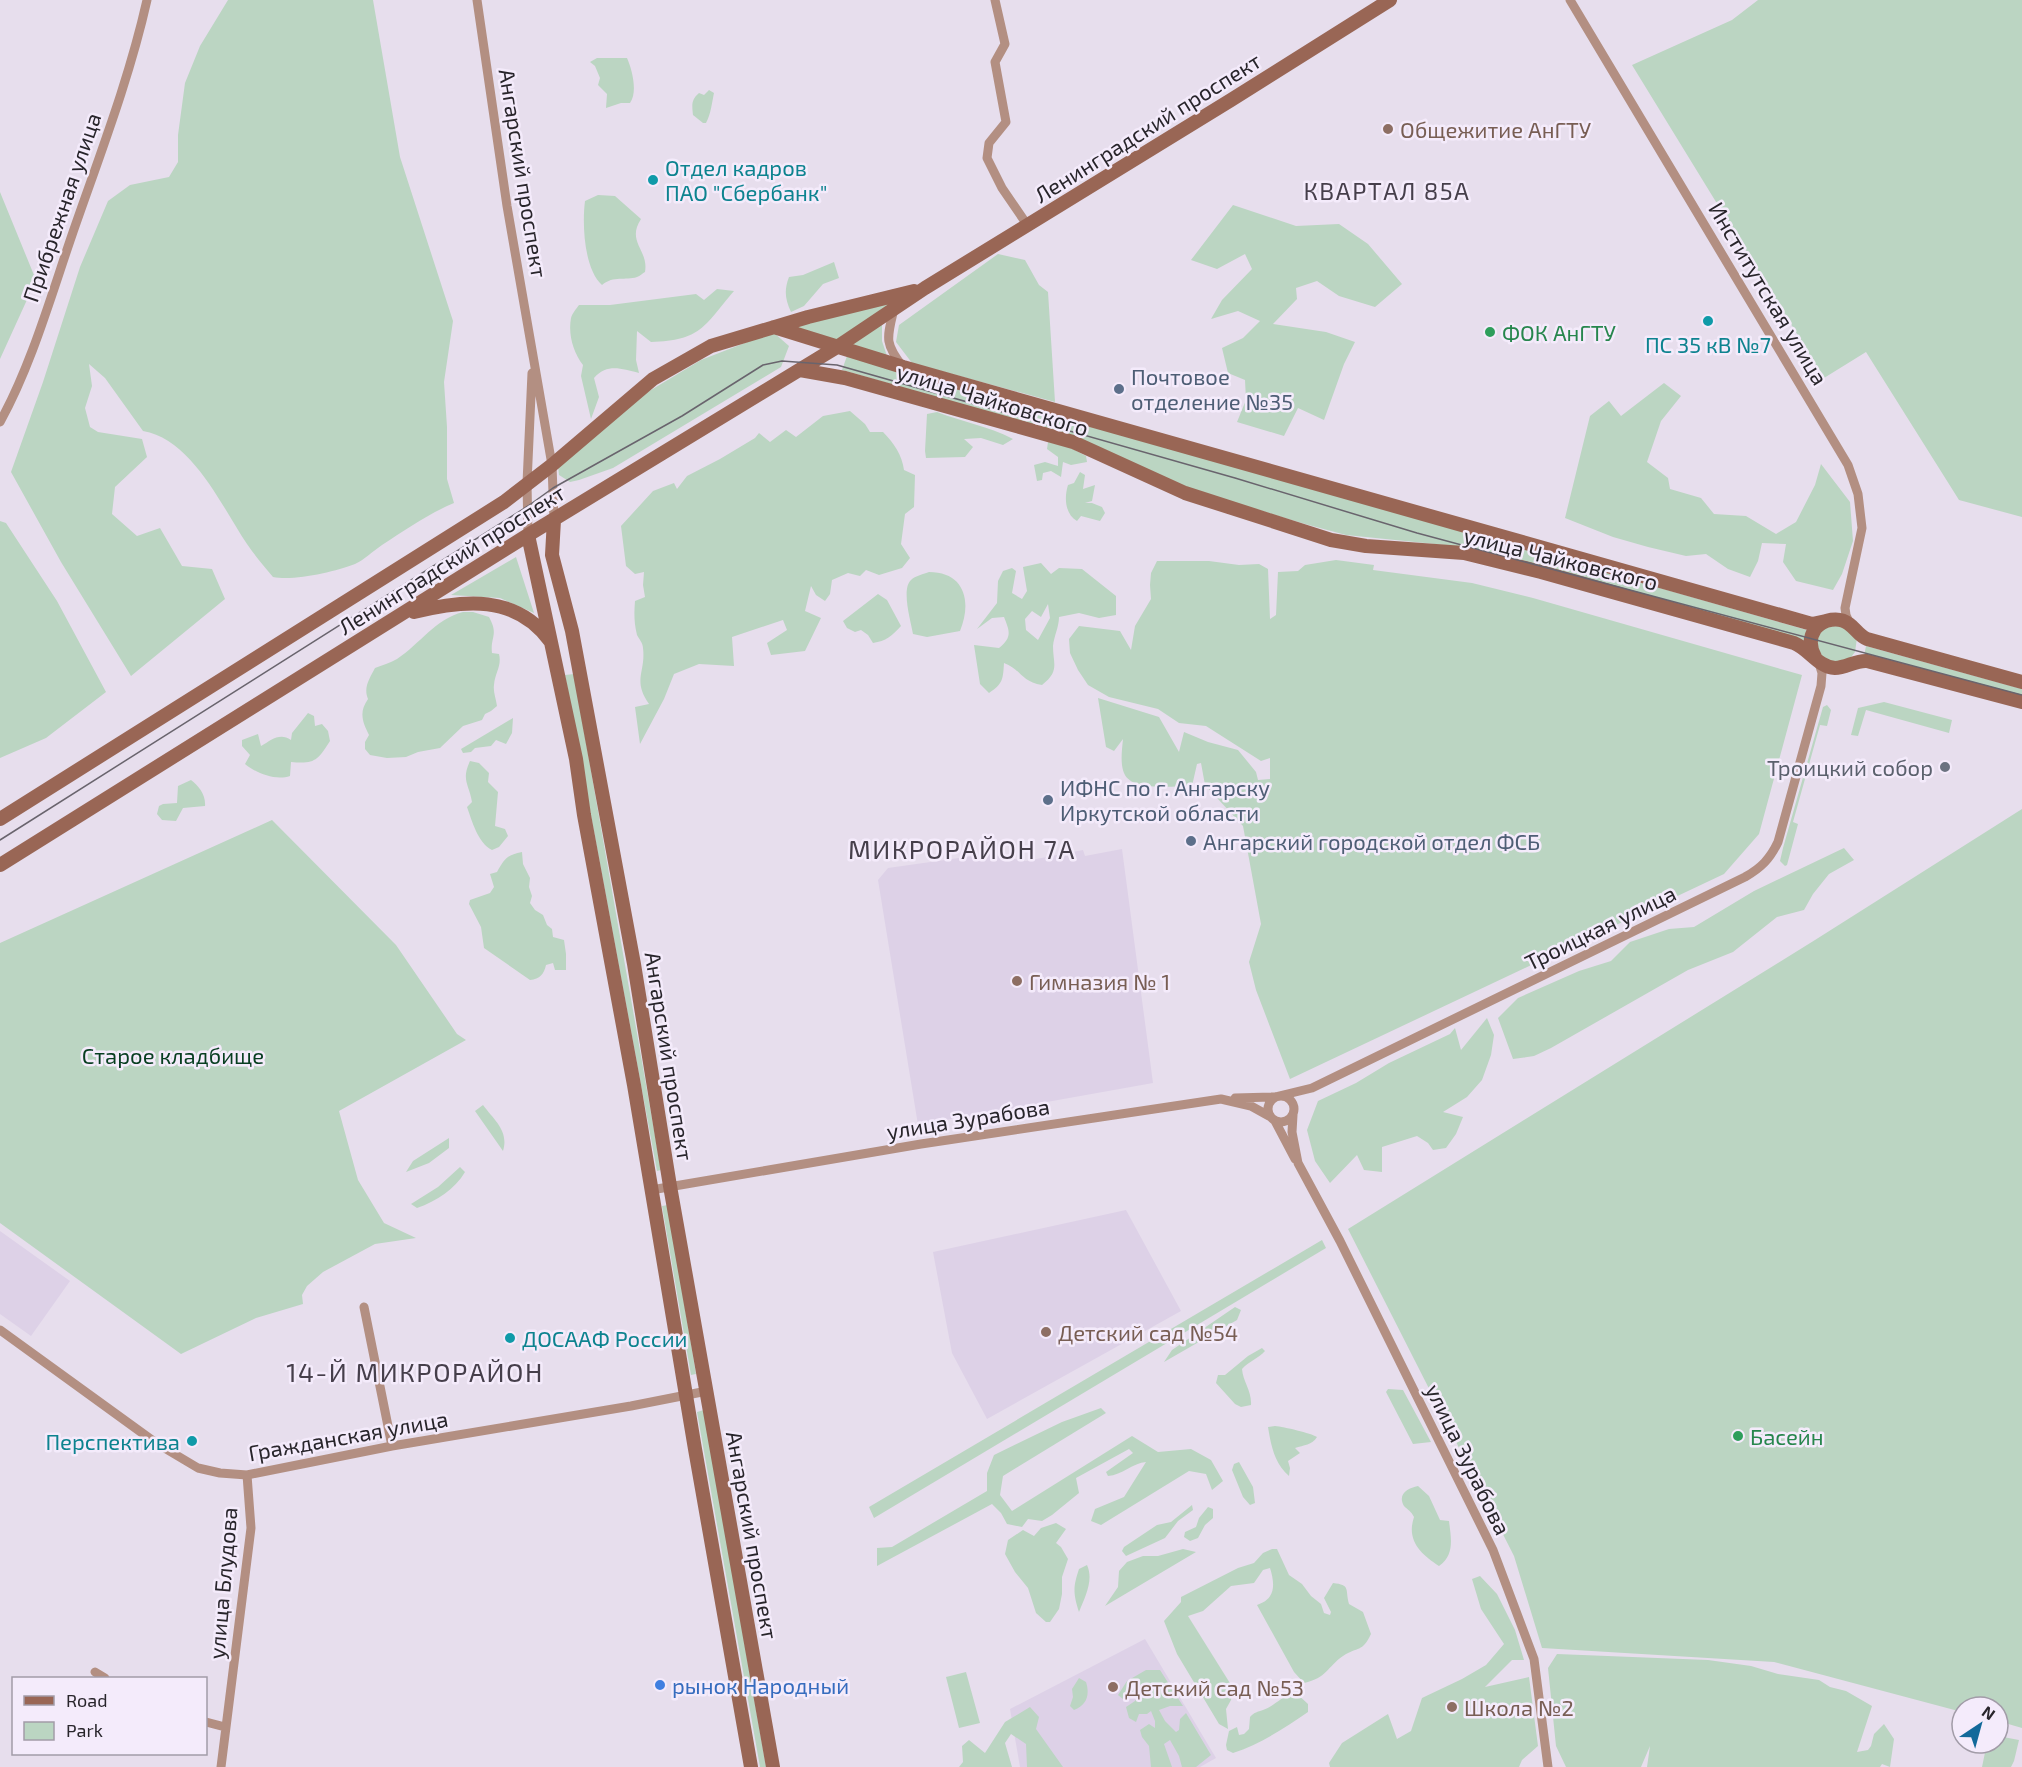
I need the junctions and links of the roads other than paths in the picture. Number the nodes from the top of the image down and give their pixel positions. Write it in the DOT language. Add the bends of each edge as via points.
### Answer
graph roads {
  1 [pos="147,0"];
  2 [pos="477,0"];
  3 [pos="995,0"];
  4 [pos="1390,0"];
  5 [pos="1570,0"];
  6 [pos="1028,226"];
  7 [pos="925,288"];
  8 [pos="894,309"];
  9 [pos="774,327"];
  10 [pos="837,347"];
  11 [pos="532,352"];
  12 [pos="903,367"];
  13 [pos="800,370"];
  14 [pos="0,422"];
  15 [pos="552,465"];
  16 [pos="527,483"];
  17 [pos="554,520"];
  18 [pos="528,535"];
  19 [pos="1846,600"];
  20 [pos="401,615"];
  21 [pos="1822,623"];
  22 [pos="1858,632"];
  23 [pos="553,645"];
  24 [pos="1816,658"];
  25 [pos="1843,666"];
  26 [pos="579,667"];
  27 [pos="558,670"];
  28 [pos="2022,682"];
  29 [pos="1821,686"];
  30 [pos="2022,702"];
  31 [pos="0,819"];
  32 [pos="0,866"];
  33 [pos="1312,1088"];
  34 [pos="1278,1097"];
  35 [pos="1221,1099"];
  36 [pos="1293,1112"];
  37 [pos="1272,1119"];
  38 [pos="1298,1163"];
  39 [pos="670,1186"];
  40 [pos="651,1190"];
  41 [pos="364,1307"];
  42 [pos="0,1330"];
  43 [pos="707,1390"];
  44 [pos="687,1395"];
  45 [pos="392,1446"];
  46 [pos="247,1475"];
  47 [pos="95,1672"];
  48 [pos="103,1677"];
  49 [pos="207,1722"];
  50 [pos="225,1727"];
  51 [pos="221,1767"];
  52 [pos="751,1767"];
  53 [pos="773,1767"];
  54 [pos="1548,1767"];
  1 -- 14 [label="street, Прибрежная улица" via="133,56 53,292 15,394"];
  2 -- 11 [label="street, Ангарский проспект"];
  3 -- 6 [label="street" via="1005,44 995,62 1006,122 989,143 987,158"];
  4 -- 6 [label="main road, Ленинградский проспект"];
  5 -- 19 [label="street, Институтская улица" via="1848,465 1858,494 1862,528"];
  6 -- 7 [label="main road, Ленинградский проспект"];
  7 -- 8 [label="main road, Ленинградский проспект"];
  7 -- 9 [label="main road, Ленинградский проспект"];
  8 -- 10 [label="main road, Ленинградский проспект"];
  8 -- 12 [label="street" via="887,340"];
  9 -- 10 [label="main road"];
  9 -- 15 [label="main road, Ленинградский проспект" via="711,346 653,379"];
  10 -- 12 [label="main road"];
  10 -- 13 [label="main road, Ленинградский проспект"];
  11 -- 15 [label="street, Ангарский проспект"];
  11 -- 16 [label="street, Ангарский проспект"];
  12 -- 21 [label="main road" via="1804,622"];
  13 -- 17 [label="main road, Ленинградский проспект"];
  13 -- 24 [label="main road, улица Чайковского" via="845,378 1073,442 1185,493 1331,540 1464,553 1794,643"];
  15 -- 16 [label="main road, Ленинградский проспект"];
  15 -- 17 [label="street, Ангарский проспект"];
  16 -- 18 [label="street, Ангарский проспект"];
  16 -- 31 [label="main road, Ленинградский проспект" via="504,502"];
  17 -- 18 [label="main road, Ленинградский проспект"];
  17 -- 26 [label="main road, Ангарский проспект" via="552,555"];
  18 -- 20 [label="main road, Ленинградский проспект"];
  18 -- 23 [label="main road, Ангарский проспект"];
  19 -- 21 [label="street" via="1837,613"];
  19 -- 22 [label="street, Институтская улица" via="1846,615"];
  20 -- 23 [label="main road" via="457,603 490,605 528,618"];
  20 -- 32 [label="main road, Ленинградский проспект"];
  21 -- 22 [label="main road" via="1839,619"];
  21 -- 24 [label="main road" via="1811,641"];
  22 -- 25 [label="main road" via="1859,649 1855,658"];
  22 -- 28 [label="main road"];
  23 -- 27 [label="main road, Ангарский проспект"];
  24 -- 25 [label="main road, улица Чайковского" via="1828,666"];
  24 -- 29 [label="street" via="1822,673"];
  25 -- 29 [label="street"];
  25 -- 30 [label="main road, улица Чайковского" via="1867,661"];
  26 -- 27 [label="main road"];
  26 -- 39 [label="main road, Ангарский проспект"];
  27 -- 40 [label="main road, Ангарский проспект"];
  29 -- 33 [label="street, Троицкая улица" via="1778,842 1761,868"];
  33 -- 34 [label="street, Троицкая улица"];
  33 -- 36 [label="street"];
  34 -- 35 [label="street, Троицкая улица"];
  34 -- 36 [label="street" via="1290,1100"];
  34 -- 37 [label="street" via="1268,1105"];
  35 -- 37 [label="street, улица Зурабова" via="1248,1105"];
  35 -- 39 [label="street, улица Зурабова"];
  36 -- 37 [label="street" via="1286,1122"];
  36 -- 38 [label="street"];
  37 -- 38 [label="street"];
  38 -- 54 [label="street, улица Зурабова" via="1493,1550 1534,1659"];
  39 -- 40 [label="street, улица Зурабова"];
  39 -- 43 [label="main road, Ангарский проспект"];
  40 -- 44 [label="main road, Ангарский проспект"];
  41 -- 45 [label="street"];
  42 -- 46 [label="street, Гражданская улица" via="156,1443 198,1468"];
  43 -- 44 [label="street, Гражданская улица"];
  43 -- 53 [label="main road, Ангарский проспект"];
  44 -- 45 [label="street, Гражданская улица"];
  44 -- 52 [label="main road, Ангарский проспект"];
  45 -- 46 [label="street, Гражданская улица"];
  46 -- 50 [label="street, улица Блудова" via="251,1528"];
  47 -- 48 [label="street"];
  49 -- 50 [label="street"];
  50 -- 51 [label="street, улица Блудова"];
}
